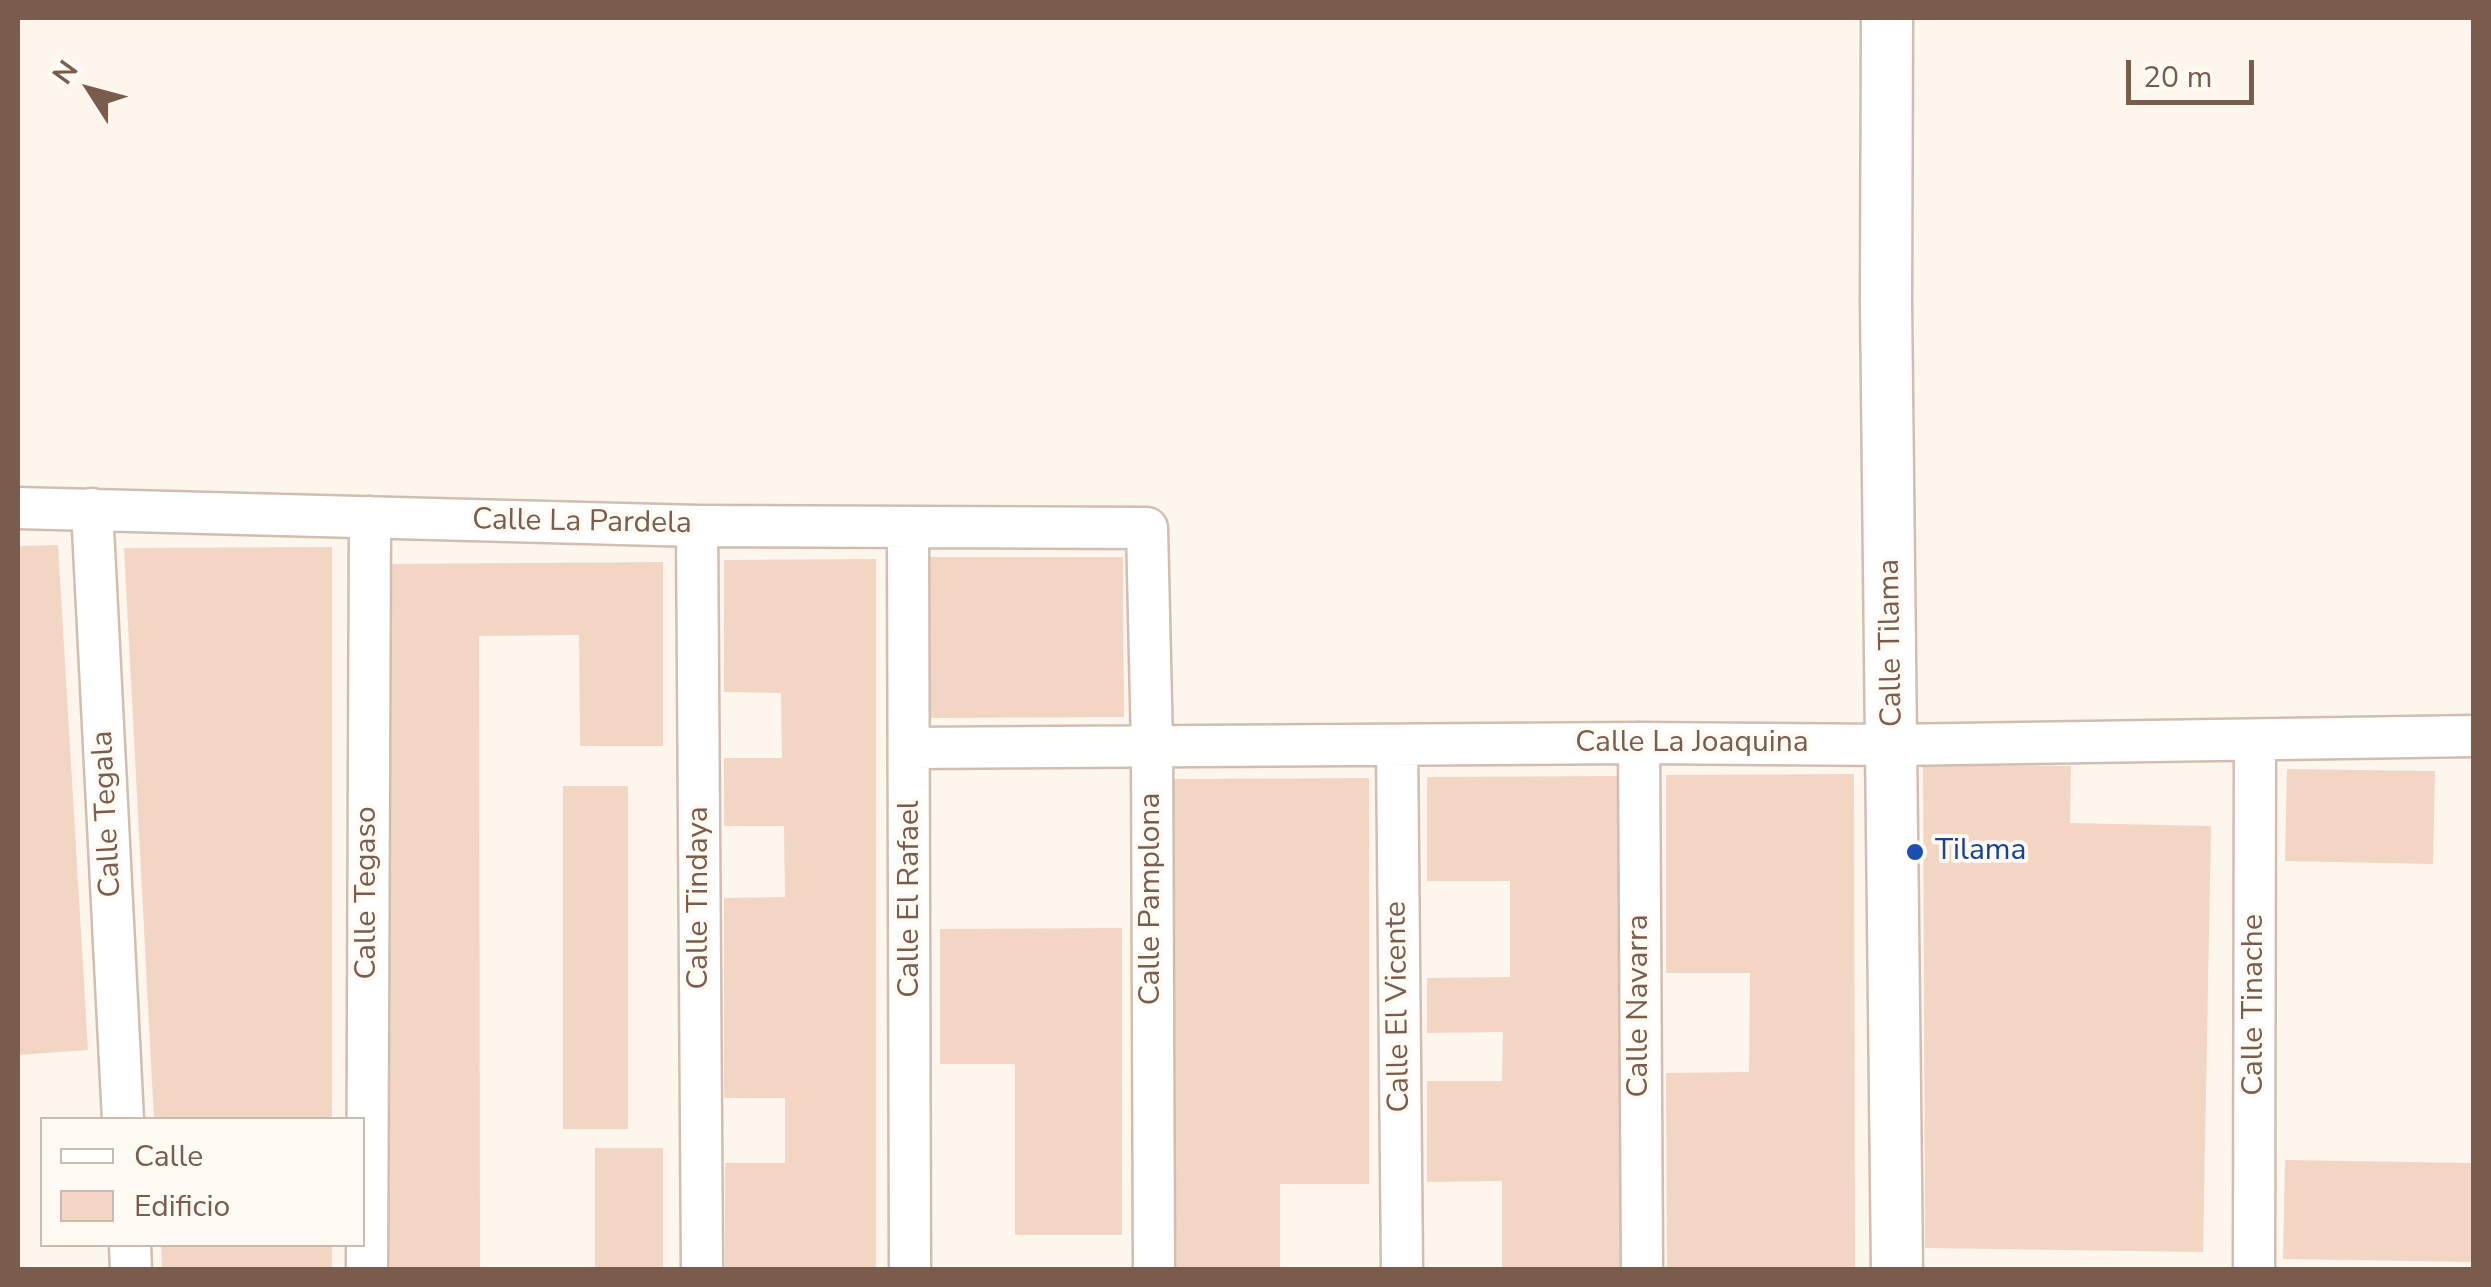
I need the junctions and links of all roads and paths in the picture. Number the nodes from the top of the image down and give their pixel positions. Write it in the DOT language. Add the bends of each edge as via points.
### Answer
graph roads {
  1 [pos="1888,18"];
  2 [pos="18,508"];
  3 [pos="92,509"];
  4 [pos="370,518"];
  5 [pos="697,526"];
  6 [pos="908,528"];
  7 [pos="1147,528"];
  8 [pos="2474,736"];
  9 [pos="2256,740"];
  10 [pos="1639,743"];
  11 [pos="1397,745"];
  12 [pos="1893,745"];
  13 [pos="1152,746"];
  14 [pos="911,748"];
  15 [pos="123,1117"];
  16 [pos="366,1270"];
  17 [pos="702,1270"];
  18 [pos="910,1270"];
  19 [pos="1154,1270"];
  20 [pos="1402,1270"];
  21 [pos="1642,1270"];
  22 [pos="1897,1270"];
  23 [pos="2254,1270"];
  1 -- 12 [label="street, Calle Tilama"];
  2 -- 3 [label="street, Calle La Pardela"];
  3 -- 4 [label="street, Calle La Pardela"];
  3 -- 15 [label="street, Calle Tegala"];
  4 -- 5 [label="street, Calle La Pardela"];
  4 -- 16 [label="street, Calle Tegaso"];
  5 -- 6 [label="street, Calle La Pardela"];
  5 -- 17 [label="street, Calle Tindaya"];
  6 -- 7 [label="street, Calle La Pardela"];
  6 -- 14 [label="street, Calle El Rafael"];
  7 -- 13 [label="street, Calle Pamplona"];
  8 -- 9 [label="street, Calle La Joaquina"];
  9 -- 12 [label="street, Calle La Joaquina"];
  9 -- 23 [label="street, Calle Tinache"];
  10 -- 11 [label="street, Calle La Joaquina"];
  10 -- 12 [label="street, Calle La Joaquina"];
  10 -- 21 [label="street, Calle Navarra"];
  11 -- 13 [label="street, Calle La Joaquina"];
  11 -- 20 [label="street, Calle El Vicente"];
  12 -- 22 [label="street, Calle Tilama"];
  13 -- 14 [label="street, Calle La Joaquina"];
  13 -- 19 [label="street, Calle Pamplona"];
  14 -- 18 [label="street, Calle El Rafael"];
}
